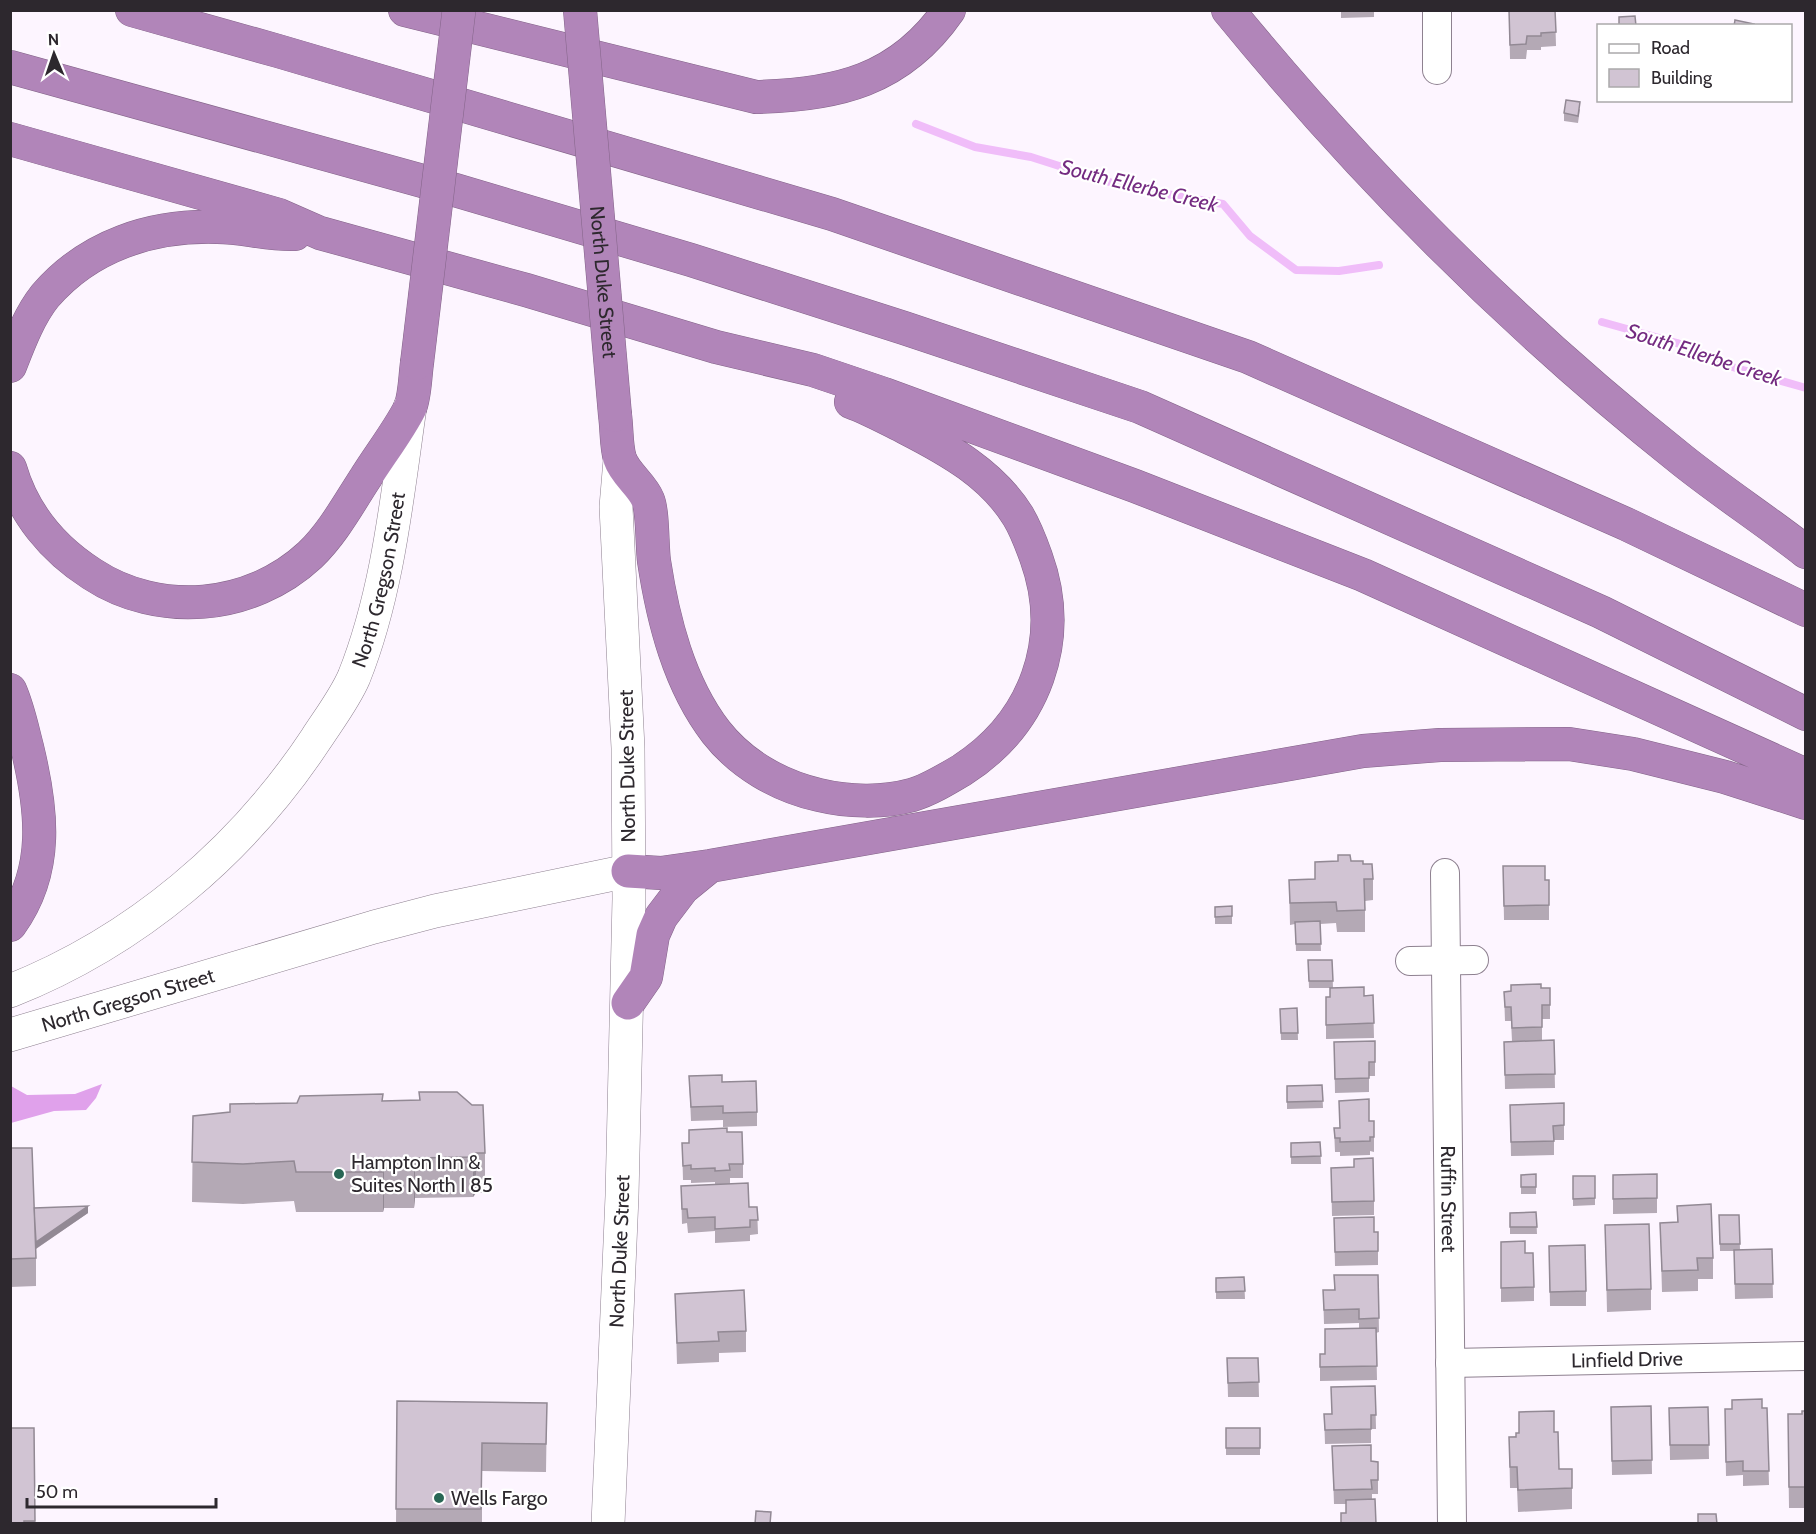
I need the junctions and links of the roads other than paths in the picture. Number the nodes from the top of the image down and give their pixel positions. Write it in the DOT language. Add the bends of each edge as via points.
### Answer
graph roads {
  1 [pos="132,10"];
  2 [pos="405,10"];
  3 [pos="459,10"];
  4 [pos="580,10"];
  5 [pos="949,10"];
  6 [pos="1228,10"];
  7 [pos="1437,10"];
  8 [pos="10,67"];
  9 [pos="1437,70"];
  10 [pos="10,140"];
  11 [pos="320,233"];
  12 [pos="716,347"];
  13 [pos="10,366"];
  14 [pos="410,407"];
  15 [pos="620,460"];
  16 [pos="10,468"];
  17 [pos="1806,552"];
  18 [pos="1806,609"];
  19 [pos="10,690"];
  20 [pos="1806,714"];
  21 [pos="1806,775"];
  22 [pos="1806,802"];
  23 [pos="710,866"];
  24 [pos="628,871"];
  25 [pos="1445,873"];
  26 [pos="10,925"];
  27 [pos="1474,960"];
  28 [pos="1410,961"];
  29 [pos="1446,961"];
  30 [pos="10,991"];
  31 [pos="628,1003"];
  32 [pos="10,1035"];
  33 [pos="1806,1356"];
  34 [pos="1450,1363"];
  35 [pos="609,1524"];
  36 [pos="1452,1524"];
  1 -- 18 [label="highway" via="832,214 1248,357 1626,524"];
  2 -- 5 [label="highway" via="756,97 828,91 883,72 928,36"];
  3 -- 14 [label="highway, North Gregson Street, bridge"];
  4 -- 15 [label="highway, North Duke Street, bridge"];
  6 -- 17 [label="highway" via="1369,171 1521,322 1682,460"];
  7 -- 9 [label="street"];
  8 -- 20 [label="highway" via="455,189 904,328 1140,407 1601,612"];
  10 -- 11 [label="highway" via="279,215"];
  11 -- 12 [label="highway"];
  11 -- 13 [label="highway" via="273,235 220,227 179,227 115,243 73,270 44,297"];
  12 -- 15 [label="highway" via="857,404 940,446 971,465 1019,517 1038,561 1047,596 1046,648 1027,701 1001,739 949,778 913,795 875,800 836,799 805,792 762,772 738,755 716,732 692,693 670,636 660,595 649,501"];
  12 -- 21 [label="highway" via="813,370 884,394 1364,575"];
  14 -- 16 [label="highway" via="338,521 310,554 279,578 248,593 217,601 185,604 151,598 100,579 55,545 31,516"];
  14 -- 30 [label="main road, North Gregson Street" via="398,495 369,631 353,678 298,766 244,830 139,923 37,981"];
  15 -- 24 [label="main road, North Duke Street" via="616,507 628,748"];
  19 -- 26 [label="highway" via="37,789 40,822 39,858 30,891"];
  22 -- 23 [label="highway" via="1633,754 1569,744 1440,745 1342,755"];
  23 -- 24 [label="highway" via="662,873"];
  23 -- 31 [label="highway" via="683,888 661,917 653,935 646,977"];
  24 -- 31 [label="main road, North Duke Street"];
  24 -- 32 [label="main road, North Gregson Street" via="374,927"];
  25 -- 29 [label="street, Ruffin Street"];
  27 -- 29 [label="street"];
  28 -- 29 [label="street"];
  29 -- 34 [label="street, Ruffin Street"];
  31 -- 35 [label="main road, North Duke Street"];
  33 -- 34 [label="street, Linfield Drive"];
  34 -- 36 [label="street, Ruffin Street"];
}
